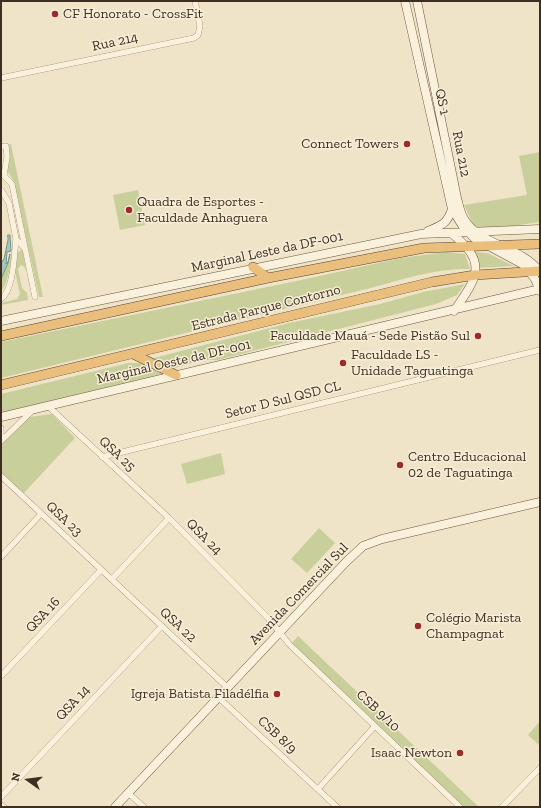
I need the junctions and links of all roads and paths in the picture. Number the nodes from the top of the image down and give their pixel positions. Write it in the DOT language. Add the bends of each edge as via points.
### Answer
graph roads {
  1 [pos="195,1"];
  2 [pos="405,1"];
  3 [pos="417,1"];
  4 [pos="1,78"];
  5 [pos="1,147"];
  6 [pos="2,174"];
  7 [pos="1,190"];
  8 [pos="452,209"];
  9 [pos="540,229"];
  10 [pos="469,232"];
  11 [pos="478,232"];
  12 [pos="450,233"];
  13 [pos="421,234"];
  14 [pos="16,239"];
  15 [pos="540,244"];
  16 [pos="500,245"];
  17 [pos="466,246"];
  18 [pos="486,246"];
  19 [pos="25,250"];
  20 [pos="253,268"];
  21 [pos="537,271"];
  22 [pos="475,275"];
  23 [pos="268,278"];
  24 [pos="540,290"];
  25 [pos="35,297"];
  26 [pos="1,299"];
  27 [pos="454,310"];
  28 [pos="1,321"];
  29 [pos="1,336"];
  30 [pos="540,350"];
  31 [pos="133,354"];
  32 [pos="176,375"];
  33 [pos="1,384"];
  34 [pos="49,407"];
  35 [pos="33,410"];
  36 [pos="1,417"];
  37 [pos="1,428"];
  38 [pos="1,437"];
  39 [pos="1,441"];
  40 [pos="102,457"];
  41 [pos="1,476"];
  42 [pos="540,502"];
  43 [pos="42,514"];
  44 [pos="168,518"];
  45 [pos="1,557"];
  46 [pos="101,570"];
  47 [pos="112,579"];
  48 [pos="162,626"];
  49 [pos="280,633"];
  50 [pos="1,676"];
  51 [pos="228,688"];
  52 [pos="219,698"];
  53 [pos="375,726"];
  54 [pos="540,768"];
  55 [pos="318,789"];
  56 [pos="128,792"];
  57 [pos="1,797"];
  58 [pos="1,805"];
  59 [pos="4,807"];
  60 [pos="115,807"];
  61 [pos="144,807"];
  62 [pos="337,807"];
  63 [pos="460,807"];
  64 [pos="502,807"];
  1 -- 4 [label="street, Rua 214" via="200,26 198,35 194,38"];
  2 -- 8 [label="main road, QS 1"];
  3 -- 11 [label="main road, Rua 212" via="457,198 464,219"];
  5 -- 6 [label="street" via="6,146 7,151"];
  6 -- 19 [label="street" via="12,184"];
  7 -- 14 [label="street" via="9,203"];
  8 -- 10 [label="main road, Rua 212"];
  8 -- 13 [label="main road" via="444,224"];
  9 -- 11 [label="main road, Marginal Leste da DF-001"];
  10 -- 11 [label="main road, Marginal Leste da DF-001"];
  10 -- 12 [label="main road, Marginal Leste da DF-001"];
  10 -- 18 [label="main road, Rua 212"];
  11 -- 16 [label="main road, Rua 212"];
  12 -- 13 [label="main road, Marginal Leste da DF-001"];
  12 -- 17 [label="main road"];
  13 -- 20 [label="main road, Marginal Leste da DF-001"];
  14 -- 19 [label="street"];
  14 -- 26 [label="street" via="9,289"];
  15 -- 16 [label="highway, Estrada Parque Contorno"];
  16 -- 18 [label="highway, Estrada Parque Contorno"];
  16 -- 21 [label="main road, Rua 212" via="524,256 533,263"];
  17 -- 18 [label="highway, Estrada Parque Contorno"];
  17 -- 22 [label="main road" via="473,257"];
  17 -- 23 [label="highway, Estrada Parque Contorno" via="424,248"];
  18 -- 21 [label="main road, Rua 212"];
  19 -- 25 [label="street"];
  20 -- 23 [label="highway"];
  20 -- 28 [label="main road, Marginal Leste da DF-001"];
  21 -- 22 [label="highway, Estrada Parque Contorno"];
  21 -- 24 [label="main road, Rua 212"];
  22 -- 27 [label="main road" via="469,289"];
  22 -- 31 [label="highway, Estrada Parque Contorno" via="417,286"];
  23 -- 29 [label="highway, Estrada Parque Contorno"];
  24 -- 27 [label="main road, Marginal Oeste da DF-001"];
  27 -- 32 [label="main road, Marginal Oeste da DF-001"];
  30 -- 40 [label="street, Setor D Sul QSD CL"];
  31 -- 32 [label="highway"];
  31 -- 33 [label="highway, Estrada Parque Contorno"];
  32 -- 34 [label="main road, Marginal Oeste da DF-001"];
  34 -- 35 [label="main road, Marginal Oeste da DF-001"];
  34 -- 40 [label="street, QSA 25"];
  35 -- 36 [label="main road, Marginal Oeste da DF-001"];
  35 -- 39 [label="street"];
  37 -- 38 [label="street"];
  40 -- 44 [label="street, QSA 25"];
  41 -- 43 [label="street, QSA 23"];
  42 -- 49 [label="main road, Avenida Comercial Sul" via="382,539 363,546"];
  43 -- 45 [label="street"];
  43 -- 46 [label="street, QSA 23"];
  44 -- 47 [label="street, QSA 24"];
  44 -- 49 [label="street, QSA 24"];
  46 -- 47 [label="street, QSA 23"];
  46 -- 50 [label="street, QSA 16"];
  47 -- 48 [label="street, QSA 22"];
  48 -- 51 [label="street, QSA 22"];
  48 -- 57 [label="street, QSA 14"];
  49 -- 51 [label="main road, Avenida Comercial Sul"];
  49 -- 53 [label="street, CSB 9/10"];
  51 -- 52 [label="main road, Avenida Comercial Sul"];
  52 -- 55 [label="street, CSB 8/9"];
  52 -- 56 [label="main road, Avenida Comercial Sul"];
  53 -- 55 [label="street"];
  53 -- 63 [label="street, CSB 9/10"];
  54 -- 64 [label="street"];
  55 -- 62 [label="street, CSB 8/9"];
  56 -- 60 [label="main road, Avenida Comercial Sul"];
  56 -- 61 [label="street"];
  58 -- 59 [label="street"];
}
